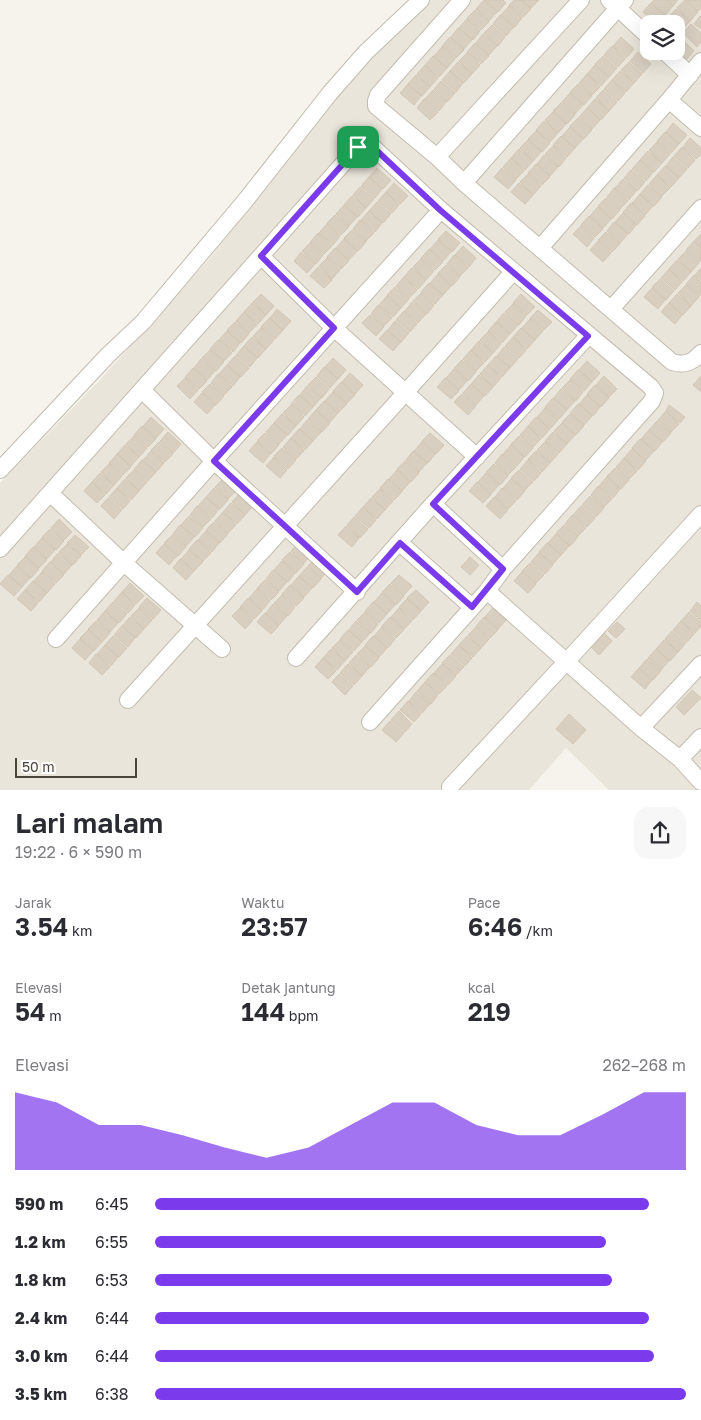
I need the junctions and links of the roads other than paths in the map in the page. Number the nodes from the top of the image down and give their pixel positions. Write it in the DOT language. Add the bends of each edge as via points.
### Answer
graph roads {
  1 [pos="421,0"];
  2 [pos="462,0"];
  3 [pos="581,0"];
  4 [pos="617,3"];
  5 [pos="640,27"];
  6 [pos="674,60"];
  7 [pos="701,61"];
  8 [pos="690,74"];
  9 [pos="669,100"];
  10 [pos="701,128"];
  11 [pos="437,156"];
  12 [pos="464,183"];
  13 [pos="701,208"];
  14 [pos="440,210"];
  15 [pos="540,248"];
  16 [pos="261,256"];
  17 [pos="512,272"];
  18 [pos="611,309"];
  19 [pos="334,328"];
  20 [pos="588,336"];
  21 [pos="701,353"];
  22 [pos="142,390"];
  23 [pos="405,393"];
  24 [pos="477,457"];
  25 [pos="214,461"];
  26 [pos="0,470"];
  27 [pos="50,492"];
  28 [pos="433,504"];
  29 [pos="701,514"];
  30 [pos="285,525"];
  31 [pos="400,543"];
  32 [pos="0,549"];
  33 [pos="124,562"];
  34 [pos="503,569"];
  35 [pos="487,591"];
  36 [pos="357,592"];
  37 [pos="472,607"];
  38 [pos="195,626"];
  39 [pos="56,639"];
  40 [pos="222,648"];
  41 [pos="296,658"];
  42 [pos="567,661"];
  43 [pos="701,664"];
  44 [pos="128,700"];
  45 [pos="370,722"];
  46 [pos="640,728"];
  47 [pos="701,737"];
  48 [pos="680,759"];
  49 [pos="701,782"];
  50 [pos="450,787"];
  1 -- 26 [label="street" via="366,52 330,93 143,322"];
  2 -- 11 [label="street" via="376,101 376,106"];
  3 -- 11 [label="street"];
  4 -- 5 [label="street"];
  4 -- 12 [label="street"];
  6 -- 8 [label="street"];
  7 -- 8 [label="street"];
  8 -- 9 [label="street"];
  9 -- 10 [label="street"];
  9 -- 15 [label="street"];
  11 -- 12 [label="street"];
  12 -- 15 [label="street"];
  13 -- 18 [label="street"];
  14 -- 16 [label="street" via="366,144 358,147"];
  14 -- 17 [label="street"];
  14 -- 19 [label="street"];
  15 -- 18 [label="street"];
  16 -- 19 [label="street"];
  16 -- 22 [label="street"];
  17 -- 20 [label="street"];
  17 -- 23 [label="street"];
  18 -- 21 [label="street" via="672,362 686,364"];
  19 -- 23 [label="street"];
  19 -- 25 [label="street"];
  20 -- 24 [label="street"];
  20 -- 34 [label="street" via="651,387 655,394"];
  22 -- 25 [label="street"];
  22 -- 27 [label="street"];
  23 -- 24 [label="street"];
  23 -- 30 [label="street"];
  24 -- 28 [label="street"];
  25 -- 30 [label="street"];
  25 -- 33 [label="street"];
  27 -- 32 [label="street"];
  27 -- 33 [label="street"];
  28 -- 31 [label="street"];
  28 -- 34 [label="street"];
  29 -- 42 [label="street"];
  30 -- 36 [label="street"];
  30 -- 38 [label="street"];
  31 -- 36 [label="street"];
  31 -- 37 [label="street"];
  33 -- 38 [label="street"];
  33 -- 39 [label="street"];
  34 -- 35 [label="street"];
  35 -- 37 [label="street"];
  35 -- 42 [label="street"];
  36 -- 41 [label="street"];
  37 -- 45 [label="street"];
  38 -- 40 [label="street"];
  38 -- 44 [label="street"];
  42 -- 46 [label="street"];
  42 -- 50 [label="street"];
  43 -- 46 [label="street"];
  46 -- 48 [label="street"];
  47 -- 48 [label="street"];
  48 -- 49 [label="street"];
}
